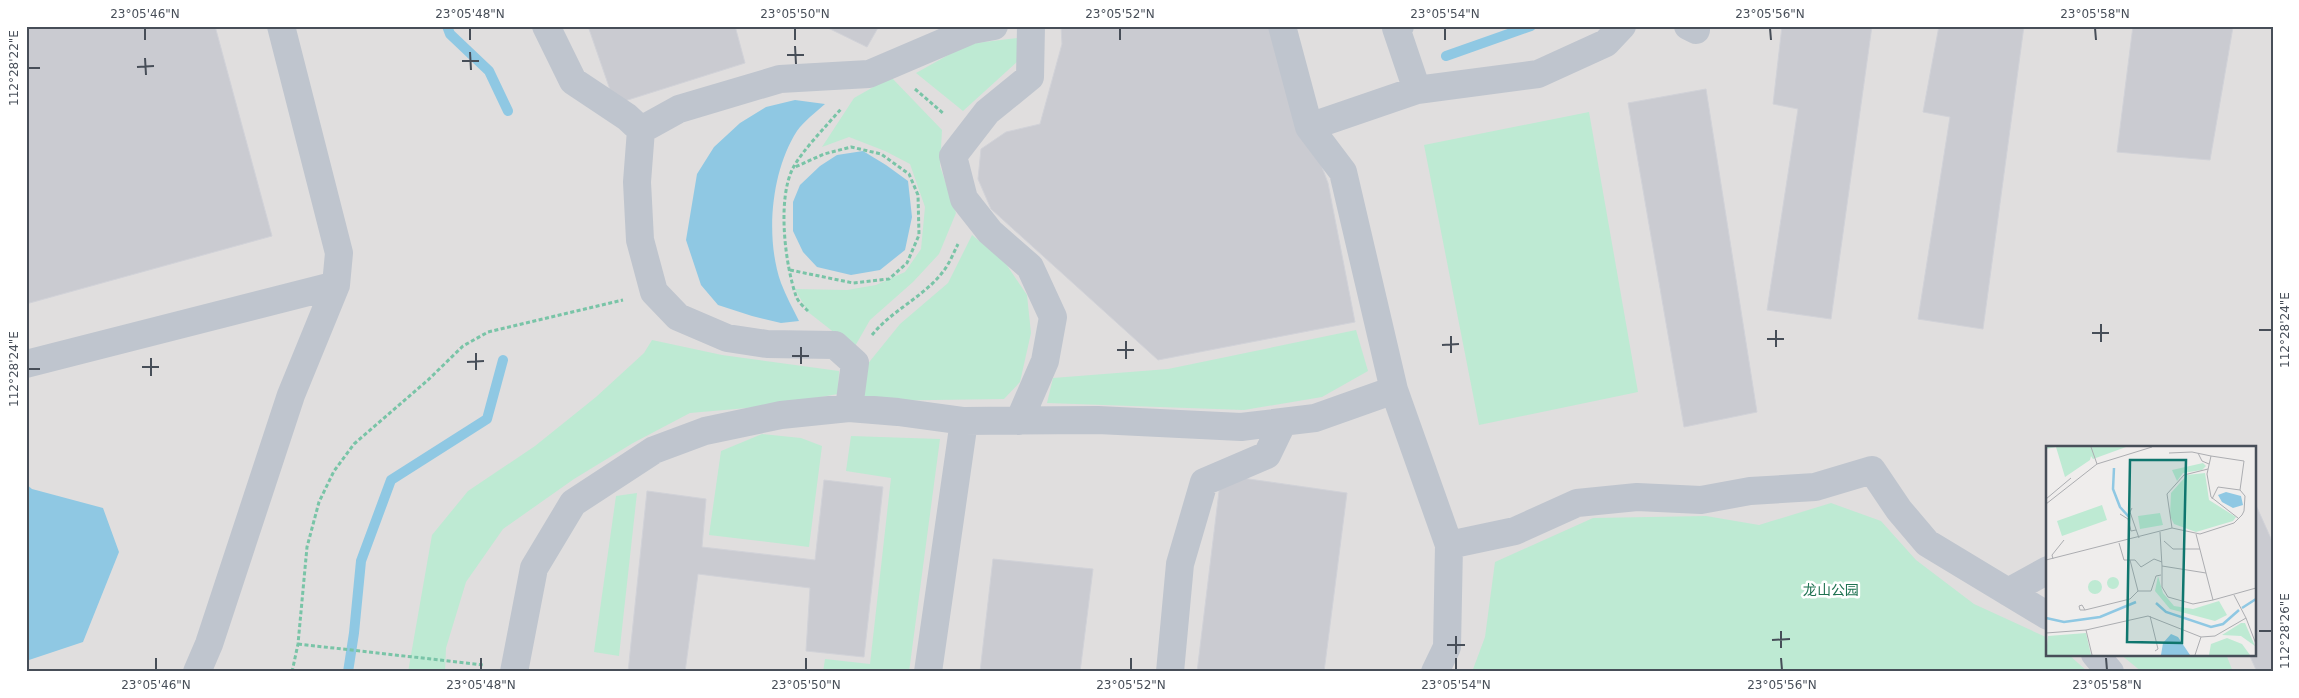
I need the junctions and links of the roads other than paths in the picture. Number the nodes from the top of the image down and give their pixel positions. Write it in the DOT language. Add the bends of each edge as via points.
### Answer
graph roads {
  1 [pos="281,26"];
  2 [pos="546,26"];
  3 [pos="994,26"];
  4 [pos="1032,26"];
  5 [pos="1282,26"];
  6 [pos="1400,26"];
  7 [pos="1622,26"];
  8 [pos="1417,90"];
  9 [pos="1309,127"];
  10 [pos="641,130"];
  11 [pos="336,285"];
  12 [pos="26,364"];
  13 [pos="1394,390"];
  14 [pos="849,408"];
  15 [pos="1019,420"];
  16 [pos="964,422"];
  17 [pos="1283,422"];
  18 [pos="1449,545"];
  19 [pos="2046,571"];
  20 [pos="2008,592"];
  21 [pos="2046,615"];
  22 [pos="2097,656"];
  23 [pos="514,670"];
  24 [pos="197,672"];
  25 [pos="928,672"];
  26 [pos="1170,672"];
  27 [pos="1435,672"];
  28 [pos="2110,672"];
  1 -- 11 [label="street" via="339,253"];
  2 -- 10 [label="street" via="573,81"];
  3 -- 10 [label="street" via="972,30 869,74 780,79 679,109"];
  4 -- 15 [label="street" via="1030,77 986,112 953,156 964,199 990,232 1030,267 1053,316 1045,360"];
  5 -- 9 [label="street"];
  6 -- 8 [label="street" via="1396,28"];
  7 -- 8 [label="street" via="1606,43 1538,74"];
  8 -- 9 [label="street"];
  9 -- 13 [label="street" via="1343,172"];
  10 -- 14 [label="street" via="637,182 640,240 654,292 678,317 726,338 767,344 835,345 855,363"];
  11 -- 12 [label="street"];
  11 -- 24 [label="street" via="291,395"];
  13 -- 17 [label="street" via="1316,418"];
  13 -- 18 [label="street"];
  14 -- 16 [label="street"];
  14 -- 23 [label="street" via="781,416 705,431 654,450 573,503 534,568"];
  15 -- 16 [label="street"];
  15 -- 17 [label="street" via="1098,420 1241,428"];
  16 -- 25 [label="street"];
  17 -- 26 [label="street" via="1267,455 1204,482 1180,564"];
  18 -- 20 [label="street" via="1515,531 1577,503 1637,497 1701,500 1750,491 1815,487 1872,470 1899,510 1927,543"];
  18 -- 27 [label="street" via="1447,647"];
  19 -- 20 [label="street"];
  20 -- 21 [label="street"];
  22 -- 28 [label="street"];
}
